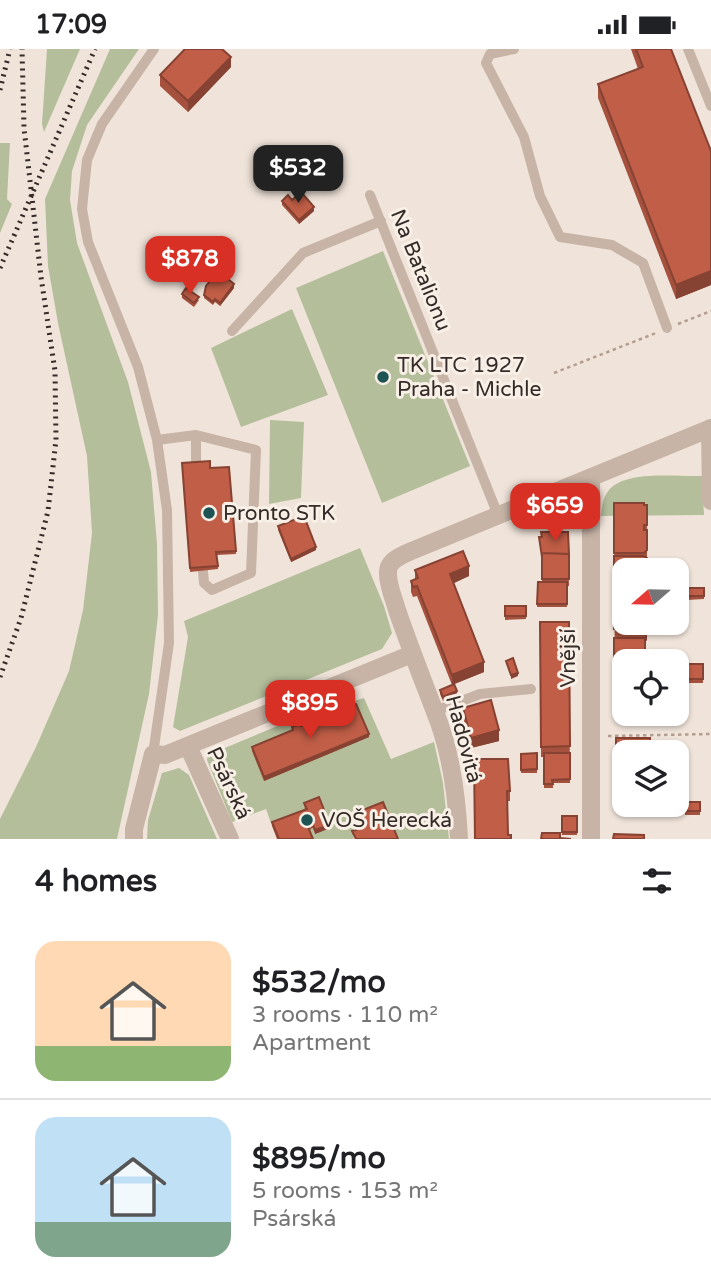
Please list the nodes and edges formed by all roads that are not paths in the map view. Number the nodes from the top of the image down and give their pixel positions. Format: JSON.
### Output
{"nodes":[{"id":1,"x":154,"y":49,"type":"edge"},
{"id":2,"x":514,"y":49,"type":"edge"},
{"id":3,"x":688,"y":49,"type":"edge"},
{"id":4,"x":711,"y":106,"type":"edge"},
{"id":5,"x":370,"y":195,"type":"dead end"},
{"id":6,"x":381,"y":221,"type":"junction"},
{"id":7,"x":667,"y":328,"type":"road end"},
{"id":8,"x":232,"y":331,"type":"dead end"},
{"id":9,"x":710,"y":428,"type":"edge"},
{"id":10,"x":196,"y":435,"type":"junction"},
{"id":11,"x":157,"y":440,"type":"junction"},
{"id":12,"x":196,"y":466,"type":"edge"},
{"id":13,"x":591,"y":477,"type":"junction"},
{"id":14,"x":711,"y":501,"type":"edge"},
{"id":15,"x":498,"y":515,"type":"junction"},
{"id":16,"x":203,"y":571,"type":"edge"},
{"id":17,"x":412,"y":654,"type":"junction"},
{"id":18,"x":531,"y":689,"type":"dead end"},
{"id":19,"x":435,"y":711,"type":"junction"},
{"id":20,"x":187,"y":746,"type":"junction"},
{"id":21,"x":153,"y":754,"type":"junction"},
{"id":22,"x":134,"y":839,"type":"edge"},
{"id":23,"x":230,"y":839,"type":"edge"},
{"id":24,"x":459,"y":839,"type":"edge"},
{"id":25,"x":591,"y":839,"type":"edge"}],
"edges":[{"from":1,"to":11,"type":"lane"},
{"from":2,"to":7,"type":"lane"},
{"from":3,"to":4,"type":"lane"},
{"from":5,"to":6,"type":"lane","name":"Na Batalionu"},
{"from":6,"to":8,"type":"lane"},
{"from":6,"to":15,"type":"lane","name":"Na Batalionu"},
{"from":9,"to":13,"type":"street"},
{"from":9,"to":14,"type":"street"},
{"from":10,"to":11,"type":"lane"},
{"from":10,"to":12,"type":"lane"},
{"from":10,"to":16,"type":"lane"},
{"from":11,"to":21,"type":"lane"},
{"from":13,"to":15,"type":"street"},
{"from":13,"to":25,"type":"street","name":"Vnější"},
{"from":15,"to":17,"type":"street","name":"Hadovitá"},
{"from":17,"to":19,"type":"street","name":"Hadovitá"},
{"from":17,"to":20,"type":"street","name":"Psárská"},
{"from":18,"to":19,"type":"lane"},
{"from":19,"to":24,"type":"street","name":"Hadovitá"},
{"from":20,"to":21,"type":"street","name":"Psárská"},
{"from":20,"to":23,"type":"street","name":"Psárská"},
{"from":21,"to":22,"type":"street"}]}
